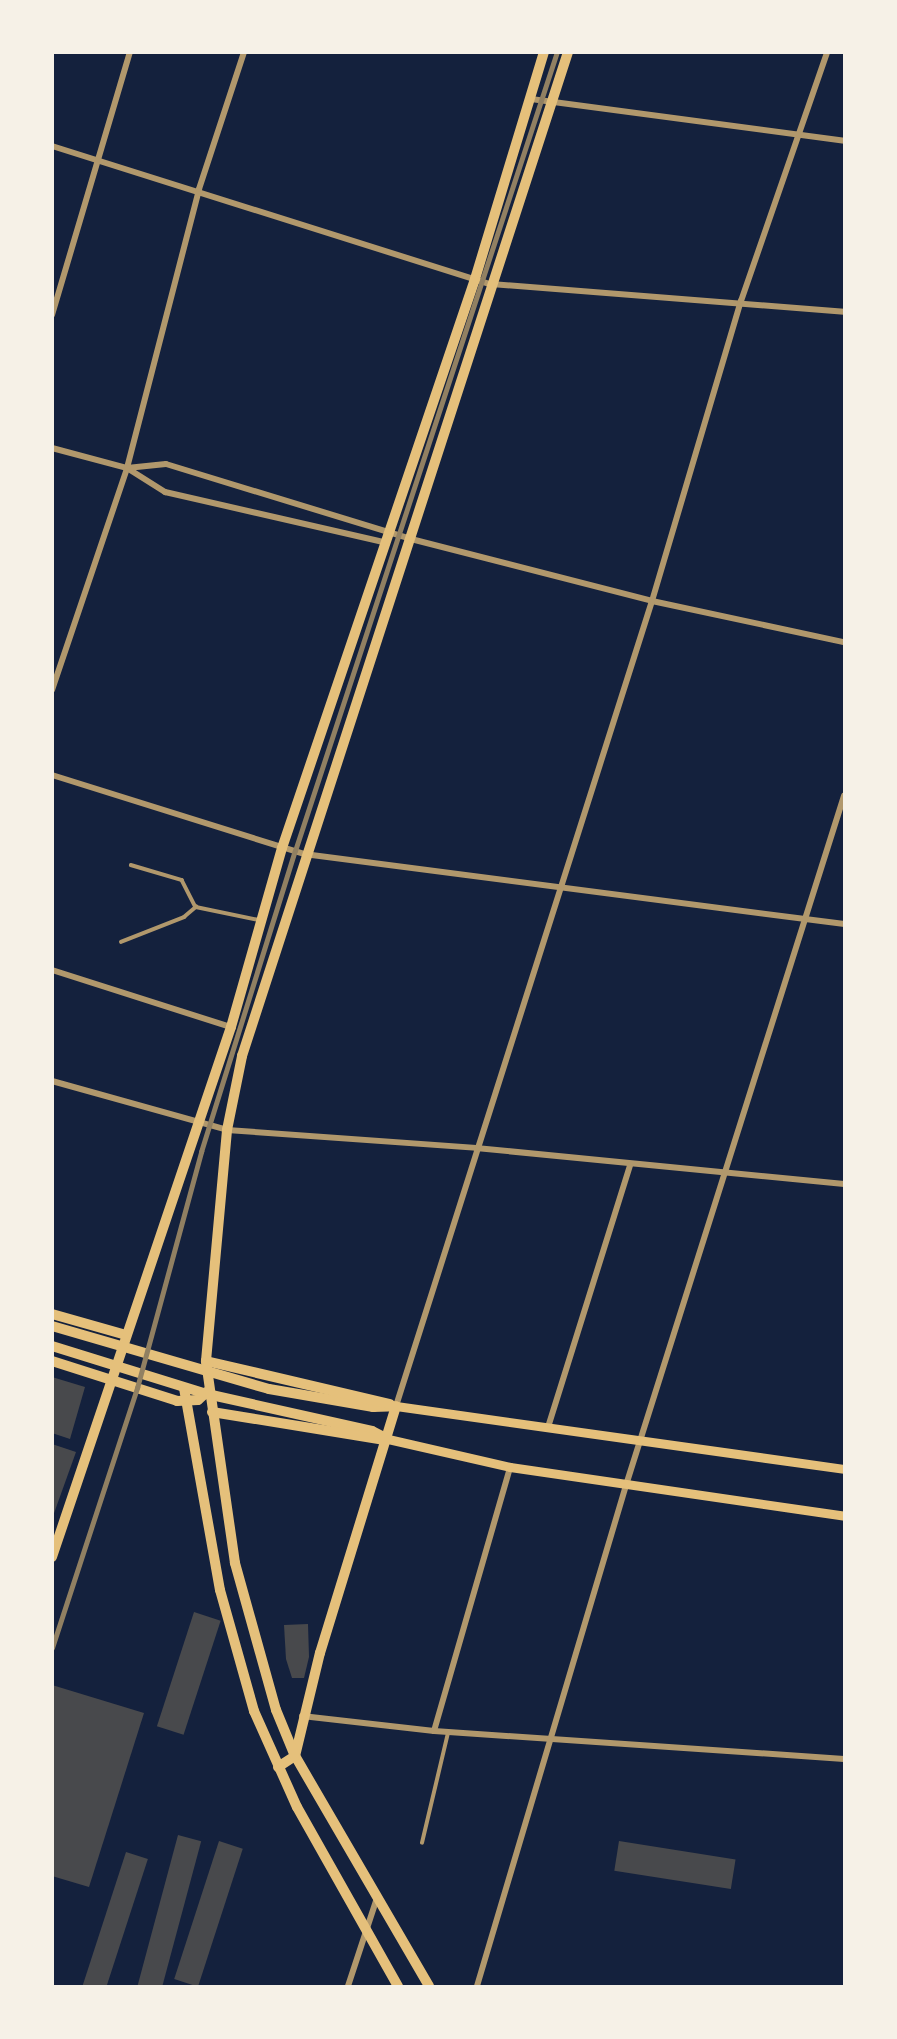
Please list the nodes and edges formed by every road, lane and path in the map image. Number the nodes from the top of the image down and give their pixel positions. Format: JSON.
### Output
{"nodes":[{"id":1,"x":130,"y":52,"type":"edge"},
{"id":2,"x":244,"y":52,"type":"edge"},
{"id":3,"x":544,"y":52,"type":"edge"},
{"id":4,"x":568,"y":52,"type":"edge"},
{"id":5,"x":827,"y":52,"type":"edge"},
{"id":6,"x":531,"y":99,"type":"junction"},
{"id":7,"x":552,"y":101,"type":"junction"},
{"id":8,"x":800,"y":135,"type":"junction"},
{"id":9,"x":845,"y":141,"type":"edge"},
{"id":10,"x":52,"y":146,"type":"edge"},
{"id":11,"x":96,"y":159,"type":"junction"},
{"id":12,"x":199,"y":189,"type":"junction"},
{"id":13,"x":475,"y":279,"type":"junction"},
{"id":14,"x":491,"y":284,"type":"junction"},
{"id":15,"x":741,"y":301,"type":"junction"},
{"id":16,"x":845,"y":312,"type":"edge"},
{"id":17,"x":52,"y":315,"type":"edge"},
{"id":18,"x":52,"y":448,"type":"edge"},
{"id":19,"x":127,"y":468,"type":"junction"},
{"id":20,"x":386,"y":537,"type":"junction"},
{"id":21,"x":411,"y":540,"type":"junction"},
{"id":22,"x":652,"y":601,"type":"junction"},
{"id":23,"x":845,"y":642,"type":"edge"},
{"id":24,"x":52,"y":690,"type":"edge"},
{"id":25,"x":52,"y":775,"type":"edge"},
{"id":26,"x":845,"y":796,"type":"edge"},
{"id":27,"x":282,"y":848,"type":"junction"},
{"id":28,"x":304,"y":854,"type":"junction"},
{"id":29,"x":131,"y":865,"type":"dead end"},
{"id":30,"x":558,"y":887,"type":"junction"},
{"id":31,"x":196,"y":907,"type":"junction"},
{"id":32,"x":806,"y":920,"type":"junction"},
{"id":33,"x":261,"y":921,"type":"junction"},
{"id":34,"x":845,"y":924,"type":"edge"},
{"id":35,"x":121,"y":942,"type":"dead end"},
{"id":36,"x":52,"y":970,"type":"edge"},
{"id":37,"x":231,"y":1027,"type":"junction"},
{"id":38,"x":52,"y":1081,"type":"edge"},
{"id":39,"x":198,"y":1124,"type":"junction"},
{"id":40,"x":227,"y":1130,"type":"junction"},
{"id":41,"x":476,"y":1148,"type":"junction"},
{"id":42,"x":630,"y":1166,"type":"junction"},
{"id":43,"x":729,"y":1172,"type":"junction"},
{"id":44,"x":845,"y":1184,"type":"edge"},
{"id":45,"x":52,"y":1314,"type":"edge"},
{"id":46,"x":53,"y":1326,"type":"edge"},
{"id":47,"x":126,"y":1335,"type":"junction"},
{"id":48,"x":52,"y":1346,"type":"edge"},
{"id":49,"x":52,"y":1361,"type":"edge"},
{"id":50,"x":206,"y":1361,"type":"junction"},
{"id":51,"x":110,"y":1380,"type":"junction"},
{"id":52,"x":184,"y":1388,"type":"junction"},
{"id":53,"x":209,"y":1389,"type":"junction"},
{"id":54,"x":396,"y":1406,"type":"junction"},
{"id":55,"x":212,"y":1412,"type":"junction"},
{"id":56,"x":549,"y":1424,"type":"junction"},
{"id":57,"x":642,"y":1438,"type":"junction"},
{"id":58,"x":388,"y":1439,"type":"junction"},
{"id":59,"x":510,"y":1467,"type":"junction"},
{"id":60,"x":845,"y":1469,"type":"edge"},
{"id":61,"x":627,"y":1482,"type":"junction"},
{"id":62,"x":845,"y":1516,"type":"edge"},
{"id":63,"x":52,"y":1557,"type":"edge"},
{"id":64,"x":302,"y":1716,"type":"junction"},
{"id":65,"x":434,"y":1731,"type":"junction"},
{"id":66,"x":449,"y":1731,"type":"junction"},
{"id":67,"x":551,"y":1738,"type":"junction"},
{"id":68,"x":295,"y":1756,"type":"junction"},
{"id":69,"x":845,"y":1759,"type":"edge"},
{"id":70,"x":278,"y":1767,"type":"junction"},
{"id":71,"x":422,"y":1843,"type":"dead end"},
{"id":72,"x":376,"y":1900,"type":"junction"},
{"id":73,"x":366,"y":1933,"type":"junction"},
{"id":74,"x":348,"y":1986,"type":"edge"},
{"id":75,"x":398,"y":1986,"type":"edge"},
{"id":76,"x":429,"y":1986,"type":"edge"},
{"id":77,"x":477,"y":1986,"type":"edge"}],
"edges":[{"from":1,"to":11,"type":"street"},
{"from":2,"to":12,"type":"street"},
{"from":3,"to":6,"type":"main road"},
{"from":4,"to":7,"type":"main road"},
{"from":5,"to":8,"type":"street"},
{"from":6,"to":7,"type":"street"},
{"from":6,"to":13,"type":"main road"},
{"from":7,"to":8,"type":"street"},
{"from":7,"to":14,"type":"main road"},
{"from":8,"to":9,"type":"street"},
{"from":8,"to":15,"type":"street"},
{"from":10,"to":11,"type":"street"},
{"from":11,"to":12,"type":"street"},
{"from":11,"to":17,"type":"street"},
{"from":12,"to":13,"type":"street"},
{"from":12,"to":19,"type":"street"},
{"from":13,"to":14,"type":"street"},
{"from":13,"to":20,"type":"main road"},
{"from":14,"to":15,"type":"street"},
{"from":14,"to":21,"type":"main road"},
{"from":15,"to":16,"type":"street"},
{"from":15,"to":22,"type":"street"},
{"from":18,"to":19,"type":"street"},
{"from":19,"to":20,"type":"street"},
{"from":19,"to":20,"type":"street"},
{"from":19,"to":24,"type":"street"},
{"from":20,"to":21,"type":"street"},
{"from":20,"to":27,"type":"main road"},
{"from":21,"to":22,"type":"street"},
{"from":21,"to":28,"type":"main road"},
{"from":22,"to":23,"type":"street"},
{"from":22,"to":30,"type":"street"},
{"from":25,"to":27,"type":"street"},
{"from":26,"to":32,"type":"street"},
{"from":27,"to":28,"type":"street"},
{"from":27,"to":33,"type":"main road"},
{"from":28,"to":30,"type":"street"},
{"from":28,"to":40,"type":"main road"},
{"from":29,"to":31,"type":"lane"},
{"from":30,"to":32,"type":"street"},
{"from":30,"to":41,"type":"street"},
{"from":31,"to":33,"type":"lane"},
{"from":31,"to":35,"type":"lane"},
{"from":32,"to":34,"type":"street"},
{"from":32,"to":43,"type":"street"},
{"from":33,"to":37,"type":"main road"},
{"from":36,"to":37,"type":"street"},
{"from":37,"to":39,"type":"main road"},
{"from":38,"to":39,"type":"street"},
{"from":39,"to":40,"type":"street"},
{"from":39,"to":47,"type":"main road"},
{"from":40,"to":41,"type":"street"},
{"from":40,"to":50,"type":"main road"},
{"from":41,"to":42,"type":"street"},
{"from":41,"to":54,"type":"street"},
{"from":42,"to":43,"type":"street"},
{"from":42,"to":56,"type":"street"},
{"from":43,"to":44,"type":"street"},
{"from":43,"to":57,"type":"street"},
{"from":45,"to":47,"type":"main road"},
{"from":46,"to":54,"type":"main road"},
{"from":47,"to":51,"type":"main road"},
{"from":48,"to":52,"type":"main road"},
{"from":49,"to":51,"type":"main road"},
{"from":50,"to":53,"type":"main road"},
{"from":50,"to":54,"type":"main road"},
{"from":51,"to":53,"type":"main road"},
{"from":51,"to":63,"type":"main road"},
{"from":52,"to":58,"type":"main road"},
{"from":52,"to":70,"type":"main road"},
{"from":53,"to":55,"type":"main road"},
{"from":54,"to":56,"type":"main road"},
{"from":54,"to":58,"type":"main road"},
{"from":55,"to":58,"type":"main road"},
{"from":55,"to":68,"type":"main road"},
{"from":56,"to":57,"type":"main road"},
{"from":57,"to":60,"type":"main road"},
{"from":57,"to":61,"type":"street"},
{"from":58,"to":59,"type":"main road"},
{"from":58,"to":64,"type":"main road"},
{"from":59,"to":61,"type":"main road"},
{"from":59,"to":65,"type":"street"},
{"from":61,"to":62,"type":"main road"},
{"from":61,"to":67,"type":"street"},
{"from":64,"to":65,"type":"street"},
{"from":64,"to":68,"type":"main road"},
{"from":65,"to":66,"type":"street"},
{"from":66,"to":67,"type":"street"},
{"from":66,"to":71,"type":"lane"},
{"from":67,"to":69,"type":"street"},
{"from":67,"to":77,"type":"street"},
{"from":68,"to":70,"type":"main road"},
{"from":68,"to":72,"type":"main road"},
{"from":70,"to":73,"type":"main road"},
{"from":72,"to":73,"type":"street"},
{"from":72,"to":76,"type":"main road"},
{"from":73,"to":74,"type":"street"},
{"from":73,"to":75,"type":"main road"}]}
